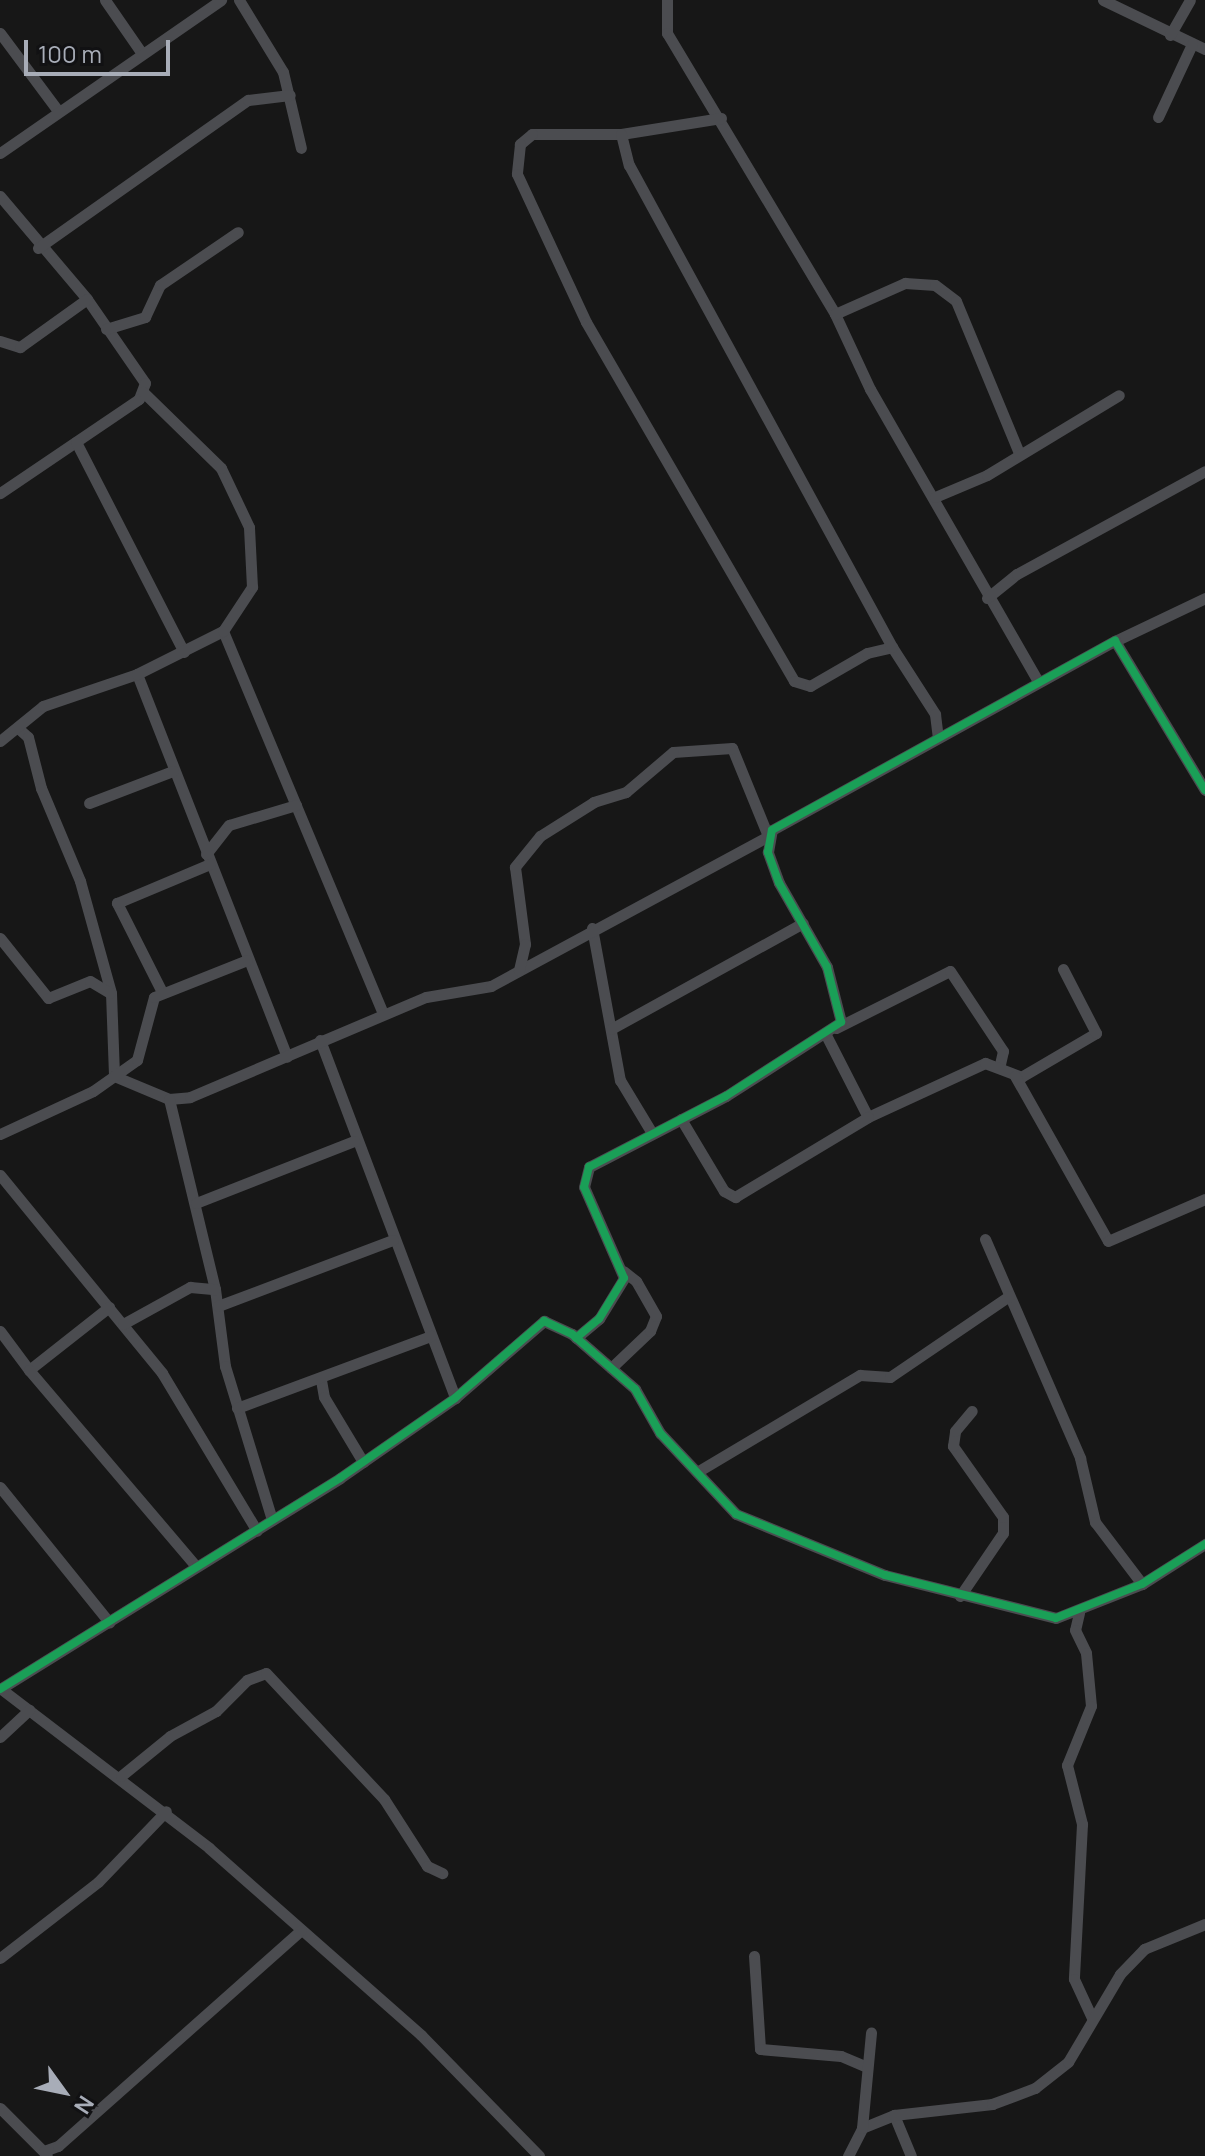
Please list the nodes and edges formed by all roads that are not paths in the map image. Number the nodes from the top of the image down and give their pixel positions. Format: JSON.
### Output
{"nodes":[{"id":1,"x":105,"y":0,"type":"edge"},
{"id":2,"x":221,"y":0,"type":"edge"},
{"id":3,"x":239,"y":0,"type":"edge"},
{"id":4,"x":667,"y":0,"type":"edge"},
{"id":5,"x":1103,"y":0,"type":"edge"},
{"id":6,"x":1190,"y":0,"type":"edge"},
{"id":7,"x":0,"y":33,"type":"edge"},
{"id":8,"x":1170,"y":35,"type":"junction"},
{"id":9,"x":1192,"y":44,"type":"junction"},
{"id":10,"x":1205,"y":49,"type":"edge"},
{"id":11,"x":141,"y":52,"type":"junction"},
{"id":12,"x":290,"y":95,"type":"junction"},
{"id":13,"x":56,"y":108,"type":"junction"},
{"id":14,"x":1158,"y":117,"type":"dead end"},
{"id":15,"x":721,"y":118,"type":"junction"},
{"id":16,"x":621,"y":134,"type":"junction"},
{"id":17,"x":301,"y":148,"type":"dead end"},
{"id":18,"x":0,"y":153,"type":"edge"},
{"id":19,"x":0,"y":196,"type":"edge"},
{"id":20,"x":238,"y":232,"type":"dead end"},
{"id":21,"x":38,"y":248,"type":"junction"},
{"id":22,"x":87,"y":299,"type":"junction"},
{"id":23,"x":835,"y":314,"type":"junction"},
{"id":24,"x":106,"y":329,"type":"junction"},
{"id":25,"x":0,"y":341,"type":"edge"},
{"id":26,"x":143,"y":392,"type":"junction"},
{"id":27,"x":1119,"y":395,"type":"dead end"},
{"id":28,"x":76,"y":442,"type":"junction"},
{"id":29,"x":1019,"y":453,"type":"junction"},
{"id":30,"x":1205,"y":471,"type":"edge"},
{"id":31,"x":0,"y":493,"type":"edge"},
{"id":32,"x":935,"y":497,"type":"junction"},
{"id":33,"x":987,"y":598,"type":"junction"},
{"id":34,"x":1205,"y":598,"type":"edge"},
{"id":35,"x":223,"y":631,"type":"junction"},
{"id":36,"x":1115,"y":641,"type":"junction"},
{"id":37,"x":892,"y":647,"type":"junction"},
{"id":38,"x":184,"y":652,"type":"junction"},
{"id":39,"x":137,"y":674,"type":"junction"},
{"id":40,"x":1038,"y":681,"type":"junction"},
{"id":41,"x":19,"y":729,"type":"junction"},
{"id":42,"x":938,"y":737,"type":"junction"},
{"id":43,"x":0,"y":741,"type":"edge"},
{"id":44,"x":173,"y":771,"type":"junction"},
{"id":45,"x":1205,"y":790,"type":"edge"},
{"id":46,"x":89,"y":803,"type":"dead end"},
{"id":47,"x":296,"y":805,"type":"junction"},
{"id":48,"x":768,"y":836,"type":"junction"},
{"id":49,"x":208,"y":859,"type":"junction"},
{"id":50,"x":803,"y":923,"type":"junction"},
{"id":51,"x":592,"y":928,"type":"junction"},
{"id":52,"x":0,"y":938,"type":"edge"},
{"id":53,"x":247,"y":960,"type":"junction"},
{"id":54,"x":1063,"y":969,"type":"dead end"},
{"id":55,"x":519,"y":970,"type":"junction"},
{"id":56,"x":162,"y":992,"type":"junction"},
{"id":57,"x":111,"y":993,"type":"junction"},
{"id":58,"x":383,"y":1014,"type":"junction"},
{"id":59,"x":836,"y":1028,"type":"junction"},
{"id":60,"x":611,"y":1029,"type":"junction"},
{"id":61,"x":826,"y":1035,"type":"junction"},
{"id":62,"x":320,"y":1040,"type":"junction"},
{"id":63,"x":287,"y":1057,"type":"junction"},
{"id":64,"x":1000,"y":1064,"type":"junction"},
{"id":65,"x":114,"y":1076,"type":"junction"},
{"id":66,"x":1015,"y":1076,"type":"junction"},
{"id":67,"x":169,"y":1099,"type":"junction"},
{"id":68,"x":868,"y":1117,"type":"junction"},
{"id":69,"x":681,"y":1119,"type":"junction"},
{"id":70,"x":652,"y":1133,"type":"junction"},
{"id":71,"x":0,"y":1134,"type":"edge"},
{"id":72,"x":354,"y":1141,"type":"junction"},
{"id":73,"x":0,"y":1175,"type":"edge"},
{"id":74,"x":1205,"y":1199,"type":"edge"},
{"id":75,"x":196,"y":1203,"type":"junction"},
{"id":76,"x":985,"y":1239,"type":"dead end"},
{"id":77,"x":393,"y":1240,"type":"junction"},
{"id":78,"x":623,"y":1271,"type":"junction"},
{"id":79,"x":215,"y":1289,"type":"junction"},
{"id":80,"x":1009,"y":1296,"type":"junction"},
{"id":81,"x":218,"y":1306,"type":"junction"},
{"id":82,"x":109,"y":1307,"type":"junction"},
{"id":83,"x":123,"y":1324,"type":"junction"},
{"id":84,"x":0,"y":1331,"type":"edge"},
{"id":85,"x":431,"y":1336,"type":"junction"},
{"id":86,"x":576,"y":1338,"type":"junction"},
{"id":87,"x":611,"y":1368,"type":"junction"},
{"id":88,"x":29,"y":1370,"type":"junction"},
{"id":89,"x":321,"y":1380,"type":"junction"},
{"id":90,"x":455,"y":1398,"type":"junction"},
{"id":91,"x":237,"y":1408,"type":"junction"},
{"id":92,"x":972,"y":1411,"type":"dead end"},
{"id":93,"x":363,"y":1462,"type":"junction"},
{"id":94,"x":697,"y":1472,"type":"junction"},
{"id":95,"x":0,"y":1487,"type":"edge"},
{"id":96,"x":272,"y":1520,"type":"junction"},
{"id":97,"x":257,"y":1531,"type":"junction"},
{"id":98,"x":1205,"y":1544,"type":"edge"},
{"id":99,"x":196,"y":1566,"type":"junction"},
{"id":100,"x":1142,"y":1584,"type":"junction"},
{"id":101,"x":960,"y":1596,"type":"junction"},
{"id":102,"x":1079,"y":1613,"type":"junction"},
{"id":103,"x":109,"y":1622,"type":"junction"},
{"id":104,"x":0,"y":1688,"type":"edge"},
{"id":105,"x":29,"y":1710,"type":"junction"},
{"id":106,"x":0,"y":1737,"type":"edge"},
{"id":107,"x":121,"y":1776,"type":"junction"},
{"id":108,"x":166,"y":1811,"type":"junction"},
{"id":109,"x":442,"y":1873,"type":"dead end"},
{"id":110,"x":1205,"y":1924,"type":"edge"},
{"id":111,"x":301,"y":1930,"type":"junction"},
{"id":112,"x":754,"y":1956,"type":"dead end"},
{"id":113,"x":0,"y":1958,"type":"edge"},
{"id":114,"x":1092,"y":2018,"type":"junction"},
{"id":115,"x":871,"y":2032,"type":"dead end"},
{"id":116,"x":865,"y":2066,"type":"junction"},
{"id":117,"x":0,"y":2108,"type":"edge"},
{"id":118,"x":894,"y":2115,"type":"junction"},
{"id":119,"x":862,"y":2128,"type":"junction"},
{"id":120,"x":46,"y":2154,"type":"edge"},
{"id":121,"x":539,"y":2156,"type":"edge"},
{"id":122,"x":848,"y":2156,"type":"edge"},
{"id":123,"x":911,"y":2156,"type":"edge"}],
"edges":[{"from":1,"to":11,"type":"street"},
{"from":2,"to":11,"type":"street"},
{"from":3,"to":12,"type":"street"},
{"from":4,"to":15,"type":"street"},
{"from":5,"to":8,"type":"street"},
{"from":6,"to":8,"type":"street"},
{"from":7,"to":13,"type":"street"},
{"from":8,"to":9,"type":"street"},
{"from":9,"to":10,"type":"street"},
{"from":9,"to":14,"type":"street"},
{"from":11,"to":13,"type":"street"},
{"from":12,"to":17,"type":"street"},
{"from":12,"to":21,"type":"street"},
{"from":13,"to":18,"type":"street"},
{"from":15,"to":16,"type":"street"},
{"from":15,"to":23,"type":"street"},
{"from":16,"to":37,"type":"street"},
{"from":16,"to":37,"type":"street"},
{"from":19,"to":21,"type":"street"},
{"from":20,"to":24,"type":"street"},
{"from":21,"to":22,"type":"street"},
{"from":22,"to":24,"type":"street"},
{"from":22,"to":25,"type":"street"},
{"from":23,"to":29,"type":"street"},
{"from":23,"to":32,"type":"street"},
{"from":24,"to":26,"type":"street"},
{"from":26,"to":28,"type":"street"},
{"from":26,"to":35,"type":"street"},
{"from":27,"to":29,"type":"street"},
{"from":28,"to":31,"type":"street"},
{"from":28,"to":38,"type":"street"},
{"from":29,"to":32,"type":"street"},
{"from":30,"to":33,"type":"street"},
{"from":32,"to":33,"type":"street"},
{"from":33,"to":40,"type":"street"},
{"from":34,"to":36,"type":"street"},
{"from":35,"to":38,"type":"street"},
{"from":35,"to":47,"type":"street"},
{"from":36,"to":40,"type":"street"},
{"from":36,"to":45,"type":"street"},
{"from":37,"to":42,"type":"street"},
{"from":38,"to":39,"type":"street"},
{"from":39,"to":41,"type":"street"},
{"from":39,"to":44,"type":"street"},
{"from":40,"to":42,"type":"street"},
{"from":41,"to":43,"type":"street"},
{"from":41,"to":57,"type":"street"},
{"from":42,"to":48,"type":"street"},
{"from":44,"to":46,"type":"street"},
{"from":44,"to":49,"type":"street"},
{"from":47,"to":49,"type":"street"},
{"from":47,"to":58,"type":"street"},
{"from":48,"to":50,"type":"street"},
{"from":48,"to":51,"type":"street"},
{"from":48,"to":55,"type":"street"},
{"from":49,"to":53,"type":"street"},
{"from":49,"to":56,"type":"street"},
{"from":50,"to":59,"type":"street"},
{"from":50,"to":60,"type":"street"},
{"from":51,"to":55,"type":"street"},
{"from":51,"to":60,"type":"street"},
{"from":52,"to":57,"type":"street"},
{"from":53,"to":56,"type":"street"},
{"from":53,"to":63,"type":"street"},
{"from":54,"to":66,"type":"street"},
{"from":55,"to":58,"type":"street"},
{"from":56,"to":65,"type":"street"},
{"from":57,"to":65,"type":"street"},
{"from":58,"to":62,"type":"street"},
{"from":59,"to":61,"type":"street"},
{"from":59,"to":64,"type":"street"},
{"from":60,"to":70,"type":"street"},
{"from":61,"to":68,"type":"street"},
{"from":61,"to":69,"type":"street"},
{"from":62,"to":63,"type":"street"},
{"from":62,"to":72,"type":"street"},
{"from":63,"to":67,"type":"street"},
{"from":64,"to":66,"type":"street"},
{"from":64,"to":68,"type":"street"},
{"from":65,"to":67,"type":"street"},
{"from":65,"to":71,"type":"street"},
{"from":66,"to":74,"type":"street"},
{"from":67,"to":75,"type":"street"},
{"from":68,"to":69,"type":"street"},
{"from":69,"to":70,"type":"street"},
{"from":70,"to":78,"type":"street"},
{"from":72,"to":75,"type":"street"},
{"from":72,"to":77,"type":"street"},
{"from":73,"to":82,"type":"street"},
{"from":75,"to":79,"type":"street"},
{"from":76,"to":80,"type":"street"},
{"from":77,"to":81,"type":"street"},
{"from":77,"to":85,"type":"street"},
{"from":78,"to":86,"type":"street"},
{"from":78,"to":87,"type":"street"},
{"from":79,"to":81,"type":"street"},
{"from":79,"to":83,"type":"street"},
{"from":80,"to":94,"type":"street"},
{"from":80,"to":100,"type":"street"},
{"from":81,"to":91,"type":"street"},
{"from":82,"to":83,"type":"street"},
{"from":82,"to":88,"type":"street"},
{"from":83,"to":97,"type":"street"},
{"from":84,"to":88,"type":"street"},
{"from":85,"to":89,"type":"street"},
{"from":85,"to":90,"type":"street"},
{"from":86,"to":87,"type":"street"},
{"from":86,"to":90,"type":"street"},
{"from":87,"to":94,"type":"street"},
{"from":88,"to":99,"type":"street"},
{"from":89,"to":91,"type":"street"},
{"from":89,"to":93,"type":"street"},
{"from":90,"to":93,"type":"street"},
{"from":91,"to":96,"type":"street"},
{"from":92,"to":101,"type":"street"},
{"from":93,"to":96,"type":"street"},
{"from":94,"to":101,"type":"street"},
{"from":95,"to":103,"type":"street"},
{"from":96,"to":97,"type":"street"},
{"from":97,"to":99,"type":"street"},
{"from":98,"to":100,"type":"street"},
{"from":99,"to":103,"type":"street"},
{"from":100,"to":102,"type":"street"},
{"from":101,"to":102,"type":"street"},
{"from":102,"to":114,"type":"street"},
{"from":103,"to":104,"type":"street"},
{"from":104,"to":105,"type":"street"},
{"from":105,"to":106,"type":"street"},
{"from":105,"to":107,"type":"street"},
{"from":107,"to":108,"type":"street"},
{"from":107,"to":109,"type":"street"},
{"from":108,"to":111,"type":"street"},
{"from":108,"to":113,"type":"street"},
{"from":110,"to":114,"type":"street"},
{"from":111,"to":120,"type":"street"},
{"from":111,"to":121,"type":"street"},
{"from":112,"to":116,"type":"street"},
{"from":114,"to":118,"type":"street"},
{"from":115,"to":116,"type":"street"},
{"from":116,"to":119,"type":"street"},
{"from":117,"to":120,"type":"street"},
{"from":118,"to":119,"type":"street"},
{"from":118,"to":123,"type":"street"},
{"from":119,"to":122,"type":"street"}]}
